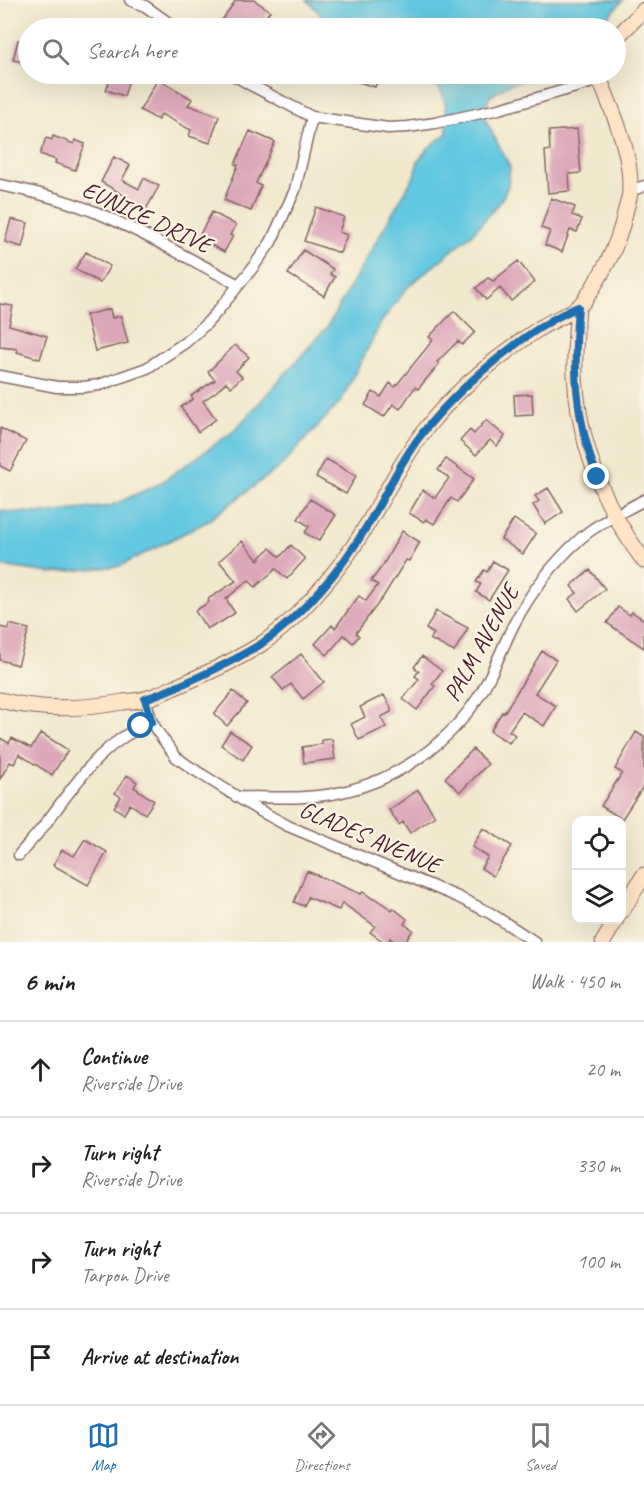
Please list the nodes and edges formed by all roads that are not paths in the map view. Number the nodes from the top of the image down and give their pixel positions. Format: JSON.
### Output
{"nodes":[{"id":1,"x":130,"y":0,"type":"edge"},
{"id":2,"x":644,"y":10,"type":"edge"},
{"id":3,"x":162,"y":18,"type":"edge"},
{"id":4,"x":626,"y":27,"type":"edge"},
{"id":5,"x":251,"y":84,"type":"edge"},
{"id":6,"x":579,"y":84,"type":"edge"},
{"id":7,"x":603,"y":84,"type":"edge"},
{"id":8,"x":312,"y":117,"type":"junction"},
{"id":9,"x":0,"y":185,"type":"edge"},
{"id":10,"x":637,"y":188,"type":"edge"},
{"id":11,"x":239,"y":285,"type":"junction"},
{"id":12,"x":578,"y":307,"type":"junction"},
{"id":13,"x":0,"y":376,"type":"edge"},
{"id":14,"x":644,"y":500,"type":"edge"},
{"id":15,"x":615,"y":517,"type":"junction"},
{"id":16,"x":644,"y":561,"type":"edge"},
{"id":17,"x":145,"y":699,"type":"junction"},
{"id":18,"x":0,"y":700,"type":"edge"},
{"id":19,"x":152,"y":722,"type":"junction"},
{"id":20,"x":237,"y":797,"type":"junction"},
{"id":21,"x":19,"y":855,"type":"dead end"},
{"id":22,"x":644,"y":874,"type":"edge"},
{"id":23,"x":626,"y":903,"type":"edge"},
{"id":24,"x":614,"y":924,"type":"edge"},
{"id":25,"x":536,"y":942,"type":"edge"},
{"id":26,"x":603,"y":942,"type":"edge"}],
"edges":[{"from":1,"to":3,"type":"street"},
{"from":2,"to":4,"type":"street"},
{"from":5,"to":8,"type":"street"},
{"from":6,"to":8,"type":"street"},
{"from":7,"to":10,"type":"street"},
{"from":8,"to":11,"type":"street"},
{"from":9,"to":11,"type":"street","name":"EUNICE DRIVE"},
{"from":10,"to":12,"type":"street"},
{"from":11,"to":13,"type":"street"},
{"from":12,"to":15,"type":"street"},
{"from":12,"to":17,"type":"street"},
{"from":14,"to":15,"type":"street","name":"PALM AVENUE"},
{"from":15,"to":16,"type":"street"},
{"from":15,"to":20,"type":"street","name":"PALM AVENUE"},
{"from":17,"to":18,"type":"street"},
{"from":17,"to":19,"type":"street","name":"GLADES AVENUE"},
{"from":19,"to":20,"type":"street","name":"GLADES AVENUE"},
{"from":19,"to":21,"type":"street"},
{"from":20,"to":25,"type":"street","name":"GLADES AVENUE"},
{"from":22,"to":23,"type":"street"},
{"from":24,"to":26,"type":"street"}]}
